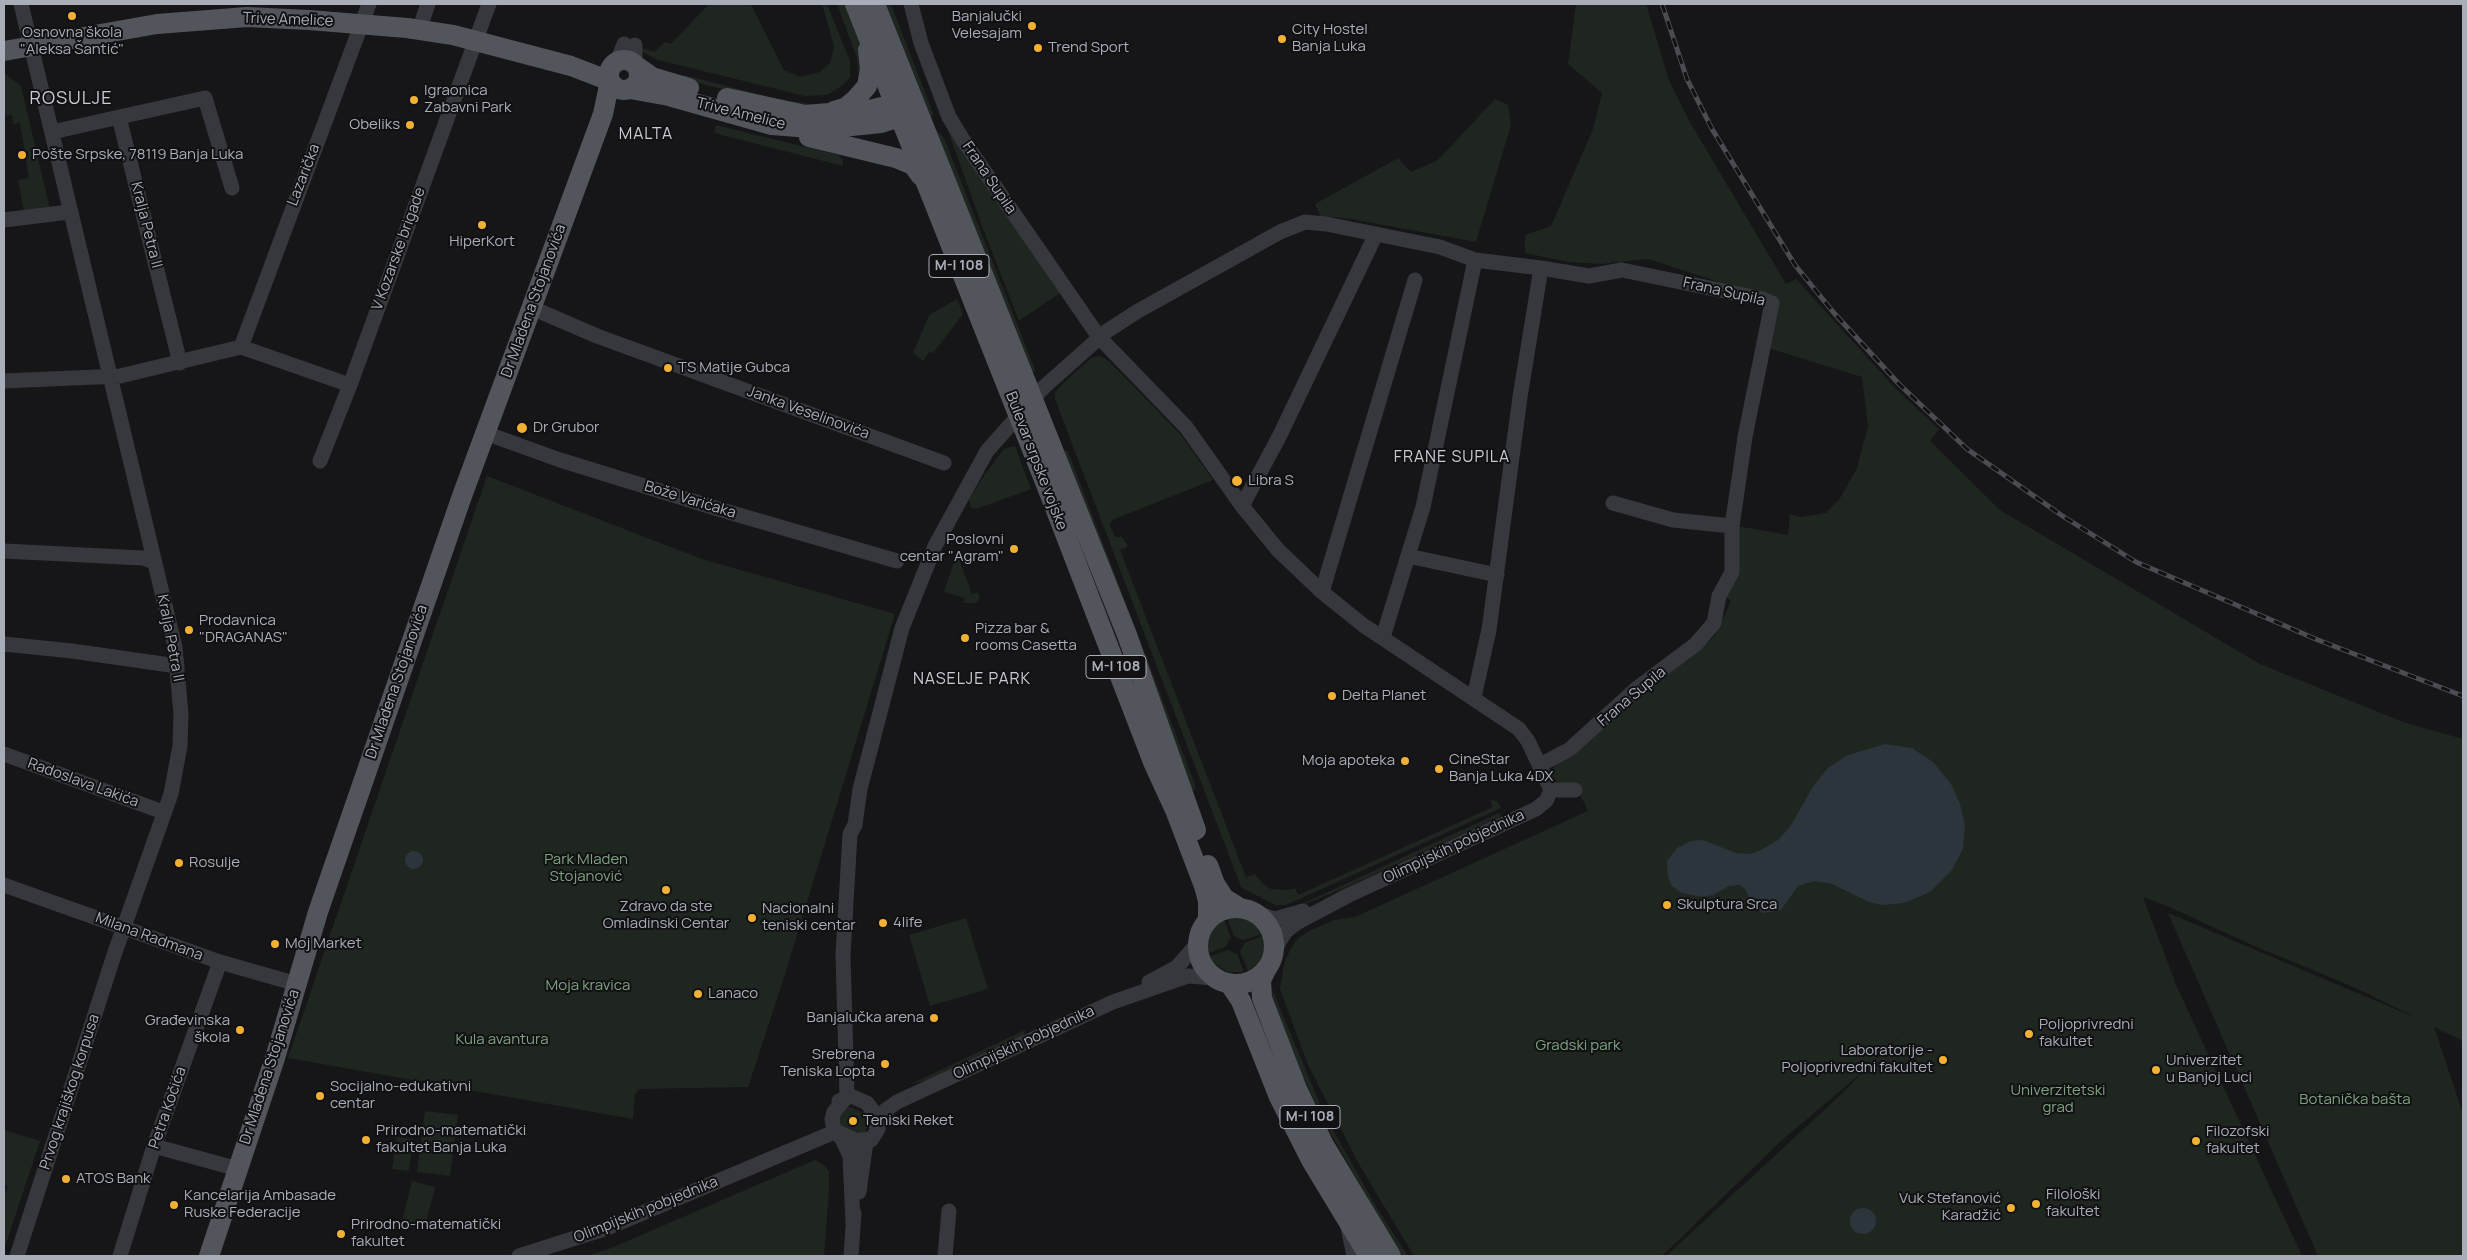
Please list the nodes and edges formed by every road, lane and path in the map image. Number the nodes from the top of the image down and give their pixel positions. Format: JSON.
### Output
{"nodes":[{"id":1,"x":21,"y":4,"type":"edge"},
{"id":2,"x":369,"y":4,"type":"edge"},
{"id":3,"x":428,"y":4,"type":"edge"},
{"id":4,"x":490,"y":4,"type":"edge"},
{"id":5,"x":876,"y":4,"type":"edge"},
{"id":6,"x":911,"y":4,"type":"edge"},
{"id":7,"x":248,"y":11,"type":"edge"},
{"id":8,"x":858,"y":11,"type":"edge"},
{"id":9,"x":361,"y":24,"type":"junction"},
{"id":10,"x":419,"y":30,"type":"junction"},
{"id":11,"x":476,"y":41,"type":"junction"},
{"id":12,"x":31,"y":45,"type":"junction"},
{"id":13,"x":4,"y":50,"type":"edge"},
{"id":14,"x":628,"y":54,"type":"junction"},
{"id":15,"x":571,"y":66,"type":"junction"},
{"id":16,"x":621,"y":87,"type":"junction"},
{"id":17,"x":906,"y":107,"type":"junction"},
{"id":18,"x":820,"y":115,"type":"junction"},
{"id":19,"x":118,"y":117,"type":"junction"},
{"id":20,"x":772,"y":125,"type":"junction"},
{"id":21,"x":52,"y":132,"type":"junction"},
{"id":22,"x":924,"y":182,"type":"junction"},
{"id":23,"x":232,"y":188,"type":"dead end"},
{"id":24,"x":69,"y":212,"type":"junction"},
{"id":25,"x":4,"y":220,"type":"edge"},
{"id":26,"x":1376,"y":234,"type":"junction"},
{"id":27,"x":1475,"y":260,"type":"junction"},
{"id":28,"x":1541,"y":268,"type":"junction"},
{"id":29,"x":1415,"y":280,"type":"dead end"},
{"id":30,"x":532,"y":308,"type":"junction"},
{"id":31,"x":1099,"y":337,"type":"junction"},
{"id":32,"x":241,"y":347,"type":"junction"},
{"id":33,"x":180,"y":363,"type":"junction"},
{"id":34,"x":110,"y":376,"type":"junction"},
{"id":35,"x":4,"y":381,"type":"edge"},
{"id":36,"x":350,"y":385,"type":"junction"},
{"id":37,"x":1033,"y":399,"type":"junction"},
{"id":38,"x":1018,"y":415,"type":"junction"},
{"id":39,"x":485,"y":433,"type":"junction"},
{"id":40,"x":320,"y":460,"type":"dead end"},
{"id":41,"x":944,"y":463,"type":"dead end"},
{"id":42,"x":1614,"y":503,"type":"dead end"},
{"id":43,"x":1242,"y":506,"type":"junction"},
{"id":44,"x":1732,"y":526,"type":"junction"},
{"id":45,"x":4,"y":551,"type":"edge"},
{"id":46,"x":1408,"y":556,"type":"junction"},
{"id":47,"x":897,"y":561,"type":"dead end"},
{"id":48,"x":154,"y":562,"type":"junction"},
{"id":49,"x":1497,"y":575,"type":"junction"},
{"id":50,"x":1322,"y":592,"type":"junction"},
{"id":51,"x":1383,"y":636,"type":"junction"},
{"id":52,"x":4,"y":644,"type":"edge"},
{"id":53,"x":178,"y":666,"type":"junction"},
{"id":54,"x":1474,"y":697,"type":"junction"},
{"id":55,"x":4,"y":754,"type":"edge"},
{"id":56,"x":1540,"y":765,"type":"junction"},
{"id":57,"x":1551,"y":790,"type":"junction"},
{"id":58,"x":1575,"y":790,"type":"dead end"},
{"id":59,"x":163,"y":812,"type":"junction"},
{"id":60,"x":4,"y":885,"type":"edge"},
{"id":61,"x":1349,"y":895,"type":"junction"},
{"id":62,"x":1247,"y":910,"type":"junction"},
{"id":63,"x":1208,"y":920,"type":"junction"},
{"id":64,"x":124,"y":927,"type":"junction"},
{"id":65,"x":1198,"y":943,"type":"junction"},
{"id":66,"x":220,"y":962,"type":"junction"},
{"id":67,"x":1269,"y":964,"type":"junction"},
{"id":68,"x":1222,"y":980,"type":"junction"},
{"id":69,"x":297,"y":984,"type":"junction"},
{"id":70,"x":1113,"y":1002,"type":"junction"},
{"id":71,"x":850,"y":1118,"type":"junction"},
{"id":72,"x":864,"y":1142,"type":"junction"},
{"id":73,"x":154,"y":1146,"type":"junction"},
{"id":74,"x":238,"y":1169,"type":"junction"},
{"id":75,"x":949,"y":1211,"type":"dead end"},
{"id":76,"x":853,"y":1223,"type":"junction"},
{"id":77,"x":1348,"y":1223,"type":"junction"},
{"id":78,"x":17,"y":1256,"type":"edge"},
{"id":79,"x":120,"y":1256,"type":"edge"},
{"id":80,"x":209,"y":1256,"type":"edge"},
{"id":81,"x":519,"y":1256,"type":"edge"},
{"id":82,"x":851,"y":1256,"type":"edge"},
{"id":83,"x":945,"y":1256,"type":"edge"},
{"id":84,"x":1354,"y":1256,"type":"edge"},
{"id":85,"x":1369,"y":1256,"type":"edge"},
{"id":86,"x":1391,"y":1256,"type":"edge"}],
"edges":[{"from":1,"to":12,"type":"street","name":"Kralja Petra II"},
{"from":2,"to":9,"type":"street","name":"Lazarička"},
{"from":3,"to":10,"type":"street"},
{"from":4,"to":11,"type":"street","name":"V Kozarske brigade"},
{"from":5,"to":17,"type":"main road","name":"Bulevar srpske vojske","number":"M-I 108"},
{"from":6,"to":31,"type":"street","name":"Frana Supila"},
{"from":7,"to":9,"type":"main road","name":"Trive Amelice"},
{"from":7,"to":12,"type":"main road","name":"Trive Amelice"},
{"from":8,"to":17,"type":"main road","name":"Bulevar srpske vojske","number":"M-I 108"},
{"from":8,"to":18,"type":"main road"},
{"from":9,"to":10,"type":"main road","name":"Trive Amelice"},
{"from":9,"to":32,"type":"street","name":"Lazarička"},
{"from":10,"to":11,"type":"main road","name":"Trive Amelice"},
{"from":11,"to":15,"type":"main road","name":"Trive Amelice"},
{"from":11,"to":36,"type":"street","name":"V Kozarske brigade"},
{"from":12,"to":13,"type":"main road","name":"Trive Amelice"},
{"from":12,"to":21,"type":"street","name":"Kralja Petra II"},
{"from":14,"to":15,"type":"main road","name":"Trive Amelice"},
{"from":14,"to":16,"type":"main road"},
{"from":14,"to":16,"type":"main road"},
{"from":14,"to":18,"type":"main road","name":"Trive Amelice"},
{"from":15,"to":16,"type":"main road","name":"Trive Amelice"},
{"from":16,"to":20,"type":"main road","name":"Trive Amelice"},
{"from":16,"to":30,"type":"main road","name":"Dr Mladena Stojanovića"},
{"from":17,"to":18,"type":"main road","name":"Trive Amelice"},
{"from":17,"to":20,"type":"main road","name":"Trive Amelice"},
{"from":17,"to":22,"type":"main road","name":"Bulevar srpske vojske","number":"M-I 108"},
{"from":17,"to":37,"type":"main road","name":"Bulevar srpske vojske","number":"M-I 108"},
{"from":19,"to":21,"type":"street"},
{"from":19,"to":23,"type":"street"},
{"from":19,"to":33,"type":"street","name":"Kralja Petra II"},
{"from":20,"to":22,"type":"main road"},
{"from":21,"to":24,"type":"street","name":"Kralja Petra II"},
{"from":22,"to":38,"type":"main road","name":"Bulevar srpske vojske","number":"M-I 108"},
{"from":24,"to":25,"type":"street"},
{"from":24,"to":34,"type":"street","name":"Kralja Petra II"},
{"from":26,"to":27,"type":"street","name":"Frana Supila"},
{"from":26,"to":31,"type":"street","name":"Frana Supila"},
{"from":26,"to":43,"type":"street"},
{"from":27,"to":28,"type":"street","name":"Frana Supila"},
{"from":27,"to":46,"type":"street"},
{"from":28,"to":44,"type":"street","name":"Frana Supila"},
{"from":28,"to":49,"type":"street"},
{"from":29,"to":50,"type":"street"},
{"from":30,"to":39,"type":"main road","name":"Dr Mladena Stojanovića"},
{"from":30,"to":41,"type":"street","name":"Janka Veselinovića"},
{"from":31,"to":37,"type":"street","name":"Frana Supila"},
{"from":31,"to":43,"type":"street","name":"Frana Supila"},
{"from":32,"to":33,"type":"street"},
{"from":32,"to":36,"type":"street"},
{"from":33,"to":34,"type":"street"},
{"from":34,"to":35,"type":"street"},
{"from":34,"to":48,"type":"street","name":"Kralja Petra II"},
{"from":36,"to":40,"type":"street","name":"V Kozarske brigade"},
{"from":37,"to":38,"type":"street","name":"Frana Supila"},
{"from":37,"to":62,"type":"main road","name":"Bulevar srpske vojske","number":"M-I 108"},
{"from":38,"to":63,"type":"main road","name":"Bulevar srpske vojske","number":"M-I 108"},
{"from":38,"to":71,"type":"street","name":"Frana Supila"},
{"from":39,"to":47,"type":"street","name":"Bože Varićaka"},
{"from":39,"to":69,"type":"main road","name":"Dr Mladena Stojanovića"},
{"from":42,"to":44,"type":"street"},
{"from":43,"to":50,"type":"street","name":"Frana Supila"},
{"from":44,"to":56,"type":"street","name":"Frana Supila"},
{"from":45,"to":48,"type":"street"},
{"from":46,"to":49,"type":"street"},
{"from":46,"to":51,"type":"street"},
{"from":48,"to":53,"type":"street","name":"Kralja Petra II"},
{"from":49,"to":54,"type":"street"},
{"from":50,"to":51,"type":"street","name":"Frana Supila"},
{"from":51,"to":54,"type":"street","name":"Frana Supila"},
{"from":52,"to":53,"type":"street"},
{"from":53,"to":59,"type":"street","name":"Kralja Petra II"},
{"from":54,"to":56,"type":"street","name":"Frana Supila"},
{"from":55,"to":59,"type":"street","name":"Radoslava Lakića"},
{"from":56,"to":57,"type":"street"},
{"from":57,"to":58,"type":"street"},
{"from":57,"to":61,"type":"street","name":"Olimpijskih pobjednika"},
{"from":59,"to":64,"type":"street","name":"Kralja Petra II"},
{"from":60,"to":64,"type":"street","name":"Milana Radmana"},
{"from":61,"to":62,"type":"street","name":"Olimpijskih pobjednika"},
{"from":61,"to":67,"type":"street","name":"Olimpijskih pobjednika"},
{"from":62,"to":63,"type":"main road"},
{"from":62,"to":67,"type":"main road","name":"Bulevar srpske vojske","number":"M-I 108"},
{"from":63,"to":65,"type":"main road","name":"Bulevar srpske vojske","number":"M-I 108"},
{"from":64,"to":66,"type":"street","name":"Milana Radmana"},
{"from":64,"to":78,"type":"street","name":"Prvog krajiškog korpusa"},
{"from":65,"to":68,"type":"main road","number":"M-I 108"},
{"from":65,"to":70,"type":"street","name":"Olimpijskih pobjednika"},
{"from":66,"to":69,"type":"street","name":"Milana Radmana"},
{"from":66,"to":73,"type":"street","name":"Petra Kočića"},
{"from":67,"to":68,"type":"main road"},
{"from":67,"to":86,"type":"main road","name":"Bulevar srpske vojske","number":"M-I 108"},
{"from":68,"to":70,"type":"street","name":"Olimpijskih pobjednika"},
{"from":68,"to":77,"type":"main road","number":"M-I 108"},
{"from":69,"to":74,"type":"main road","name":"Dr Mladena Stojanovića"},
{"from":70,"to":71,"type":"street","name":"Olimpijskih pobjednika"},
{"from":71,"to":72,"type":"street"},
{"from":71,"to":72,"type":"street"},
{"from":71,"to":76,"type":"street"},
{"from":71,"to":81,"type":"street","name":"Olimpijskih pobjednika"},
{"from":72,"to":76,"type":"street"},
{"from":73,"to":74,"type":"street"},
{"from":73,"to":79,"type":"street","name":"Petra Kočića"},
{"from":74,"to":80,"type":"main road","name":"Dr Mladena Stojanovića"},
{"from":75,"to":83,"type":"street"},
{"from":76,"to":82,"type":"street"},
{"from":77,"to":84,"type":"street"},
{"from":77,"to":85,"type":"main road","number":"M-I 108"}]}
